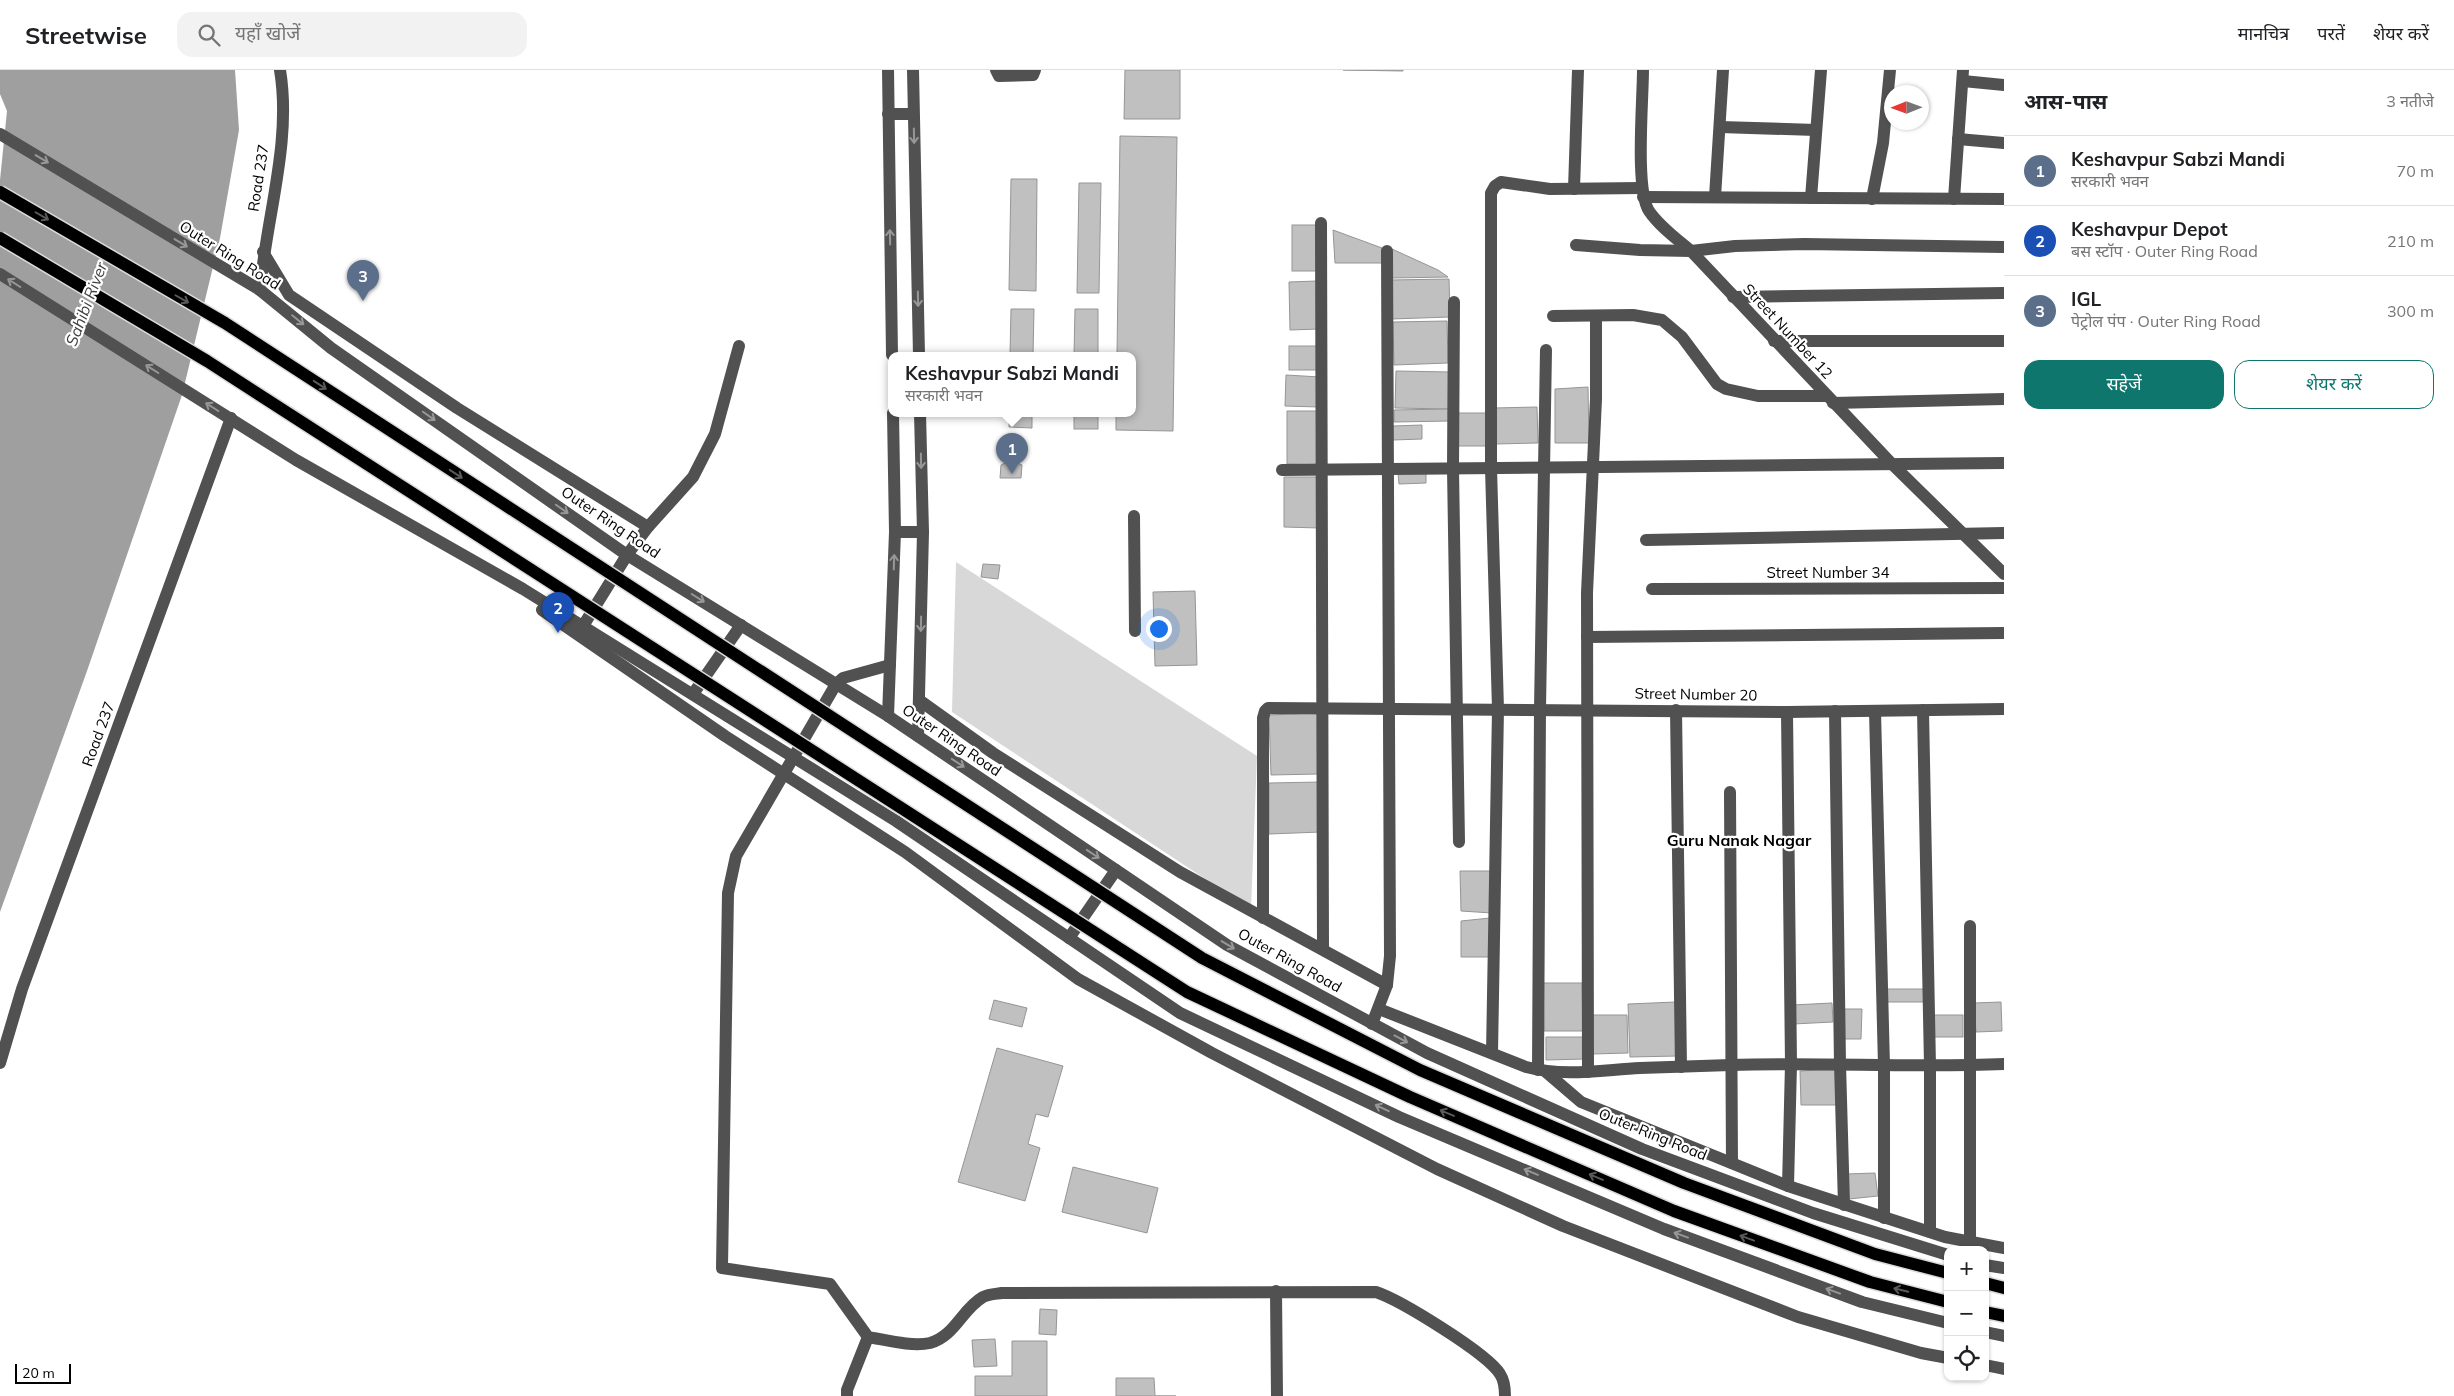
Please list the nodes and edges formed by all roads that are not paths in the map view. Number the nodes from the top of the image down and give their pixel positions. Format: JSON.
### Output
{"nodes":[{"id":1,"x":280,"y":70,"type":"edge"},
{"id":2,"x":888,"y":70,"type":"edge"},
{"id":3,"x":913,"y":70,"type":"edge"},
{"id":4,"x":996,"y":70,"type":"edge"},
{"id":5,"x":1036,"y":70,"type":"edge"},
{"id":6,"x":1578,"y":70,"type":"edge"},
{"id":7,"x":1643,"y":70,"type":"edge"},
{"id":8,"x":1723,"y":70,"type":"edge"},
{"id":9,"x":1821,"y":70,"type":"edge"},
{"id":10,"x":1890,"y":70,"type":"edge"},
{"id":11,"x":1963,"y":75,"type":"edge"},
{"id":12,"x":2004,"y":85,"type":"edge"},
{"id":13,"x":888,"y":114,"type":"junction"},
{"id":14,"x":913,"y":114,"type":"junction"},
{"id":15,"x":1720,"y":128,"type":"junction"},
{"id":16,"x":1816,"y":130,"type":"junction"},
{"id":17,"x":0,"y":134,"type":"edge"},
{"id":18,"x":1958,"y":139,"type":"junction"},
{"id":19,"x":2004,"y":143,"type":"edge"},
{"id":20,"x":1574,"y":189,"type":"junction"},
{"id":21,"x":0,"y":192,"type":"edge"},
{"id":22,"x":1642,"y":192,"type":"junction"},
{"id":23,"x":1715,"y":197,"type":"junction"},
{"id":24,"x":1811,"y":198,"type":"junction"},
{"id":25,"x":1872,"y":199,"type":"junction"},
{"id":26,"x":1954,"y":199,"type":"junction"},
{"id":27,"x":2004,"y":199,"type":"edge"},
{"id":28,"x":1322,"y":223,"type":"dead end"},
{"id":29,"x":0,"y":238,"type":"edge"},
{"id":30,"x":1576,"y":245,"type":"dead end"},
{"id":31,"x":2004,"y":248,"type":"edge"},
{"id":32,"x":1386,"y":250,"type":"dead end"},
{"id":33,"x":1691,"y":251,"type":"junction"},
{"id":34,"x":263,"y":252,"type":"junction"},
{"id":35,"x":0,"y":274,"type":"edge"},
{"id":36,"x":260,"y":290,"type":"junction"},
{"id":37,"x":2004,"y":293,"type":"edge"},
{"id":38,"x":1734,"y":297,"type":"junction"},
{"id":39,"x":1454,"y":302,"type":"dead end"},
{"id":40,"x":1553,"y":316,"type":"dead end"},
{"id":41,"x":1596,"y":316,"type":"junction"},
{"id":42,"x":1774,"y":341,"type":"junction"},
{"id":43,"x":2004,"y":341,"type":"edge"},
{"id":44,"x":739,"y":346,"type":"dead end"},
{"id":45,"x":1546,"y":350,"type":"dead end"},
{"id":46,"x":892,"y":352,"type":"edge"},
{"id":47,"x":919,"y":352,"type":"edge"},
{"id":48,"x":2004,"y":399,"type":"edge"},
{"id":49,"x":1830,"y":400,"type":"junction"},
{"id":50,"x":893,"y":417,"type":"edge"},
{"id":51,"x":920,"y":417,"type":"edge"},
{"id":52,"x":231,"y":418,"type":"junction"},
{"id":53,"x":2004,"y":463,"type":"edge"},
{"id":54,"x":1892,"y":464,"type":"junction"},
{"id":55,"x":1491,"y":468,"type":"junction"},
{"id":56,"x":1546,"y":468,"type":"junction"},
{"id":57,"x":1594,"y":468,"type":"junction"},
{"id":58,"x":1453,"y":469,"type":"junction"},
{"id":59,"x":1282,"y":470,"type":"dead end"},
{"id":60,"x":1322,"y":470,"type":"junction"},
{"id":61,"x":1388,"y":470,"type":"junction"},
{"id":62,"x":1134,"y":516,"type":"dead end"},
{"id":63,"x":648,"y":527,"type":"junction"},
{"id":64,"x":895,"y":532,"type":"junction"},
{"id":65,"x":923,"y":532,"type":"junction"},
{"id":66,"x":2004,"y":533,"type":"edge"},
{"id":67,"x":1963,"y":534,"type":"junction"},
{"id":68,"x":1646,"y":540,"type":"dead end"},
{"id":69,"x":627,"y":554,"type":"junction"},
{"id":70,"x":2004,"y":574,"type":"edge"},
{"id":71,"x":2004,"y":588,"type":"edge"},
{"id":72,"x":523,"y":589,"type":"junction"},
{"id":73,"x":1652,"y":589,"type":"dead end"},
{"id":74,"x":740,"y":625,"type":"junction"},
{"id":75,"x":582,"y":626,"type":"junction"},
{"id":76,"x":1135,"y":631,"type":"dead end"},
{"id":77,"x":2004,"y":633,"type":"edge"},
{"id":78,"x":1587,"y":637,"type":"junction"},
{"id":79,"x":890,"y":665,"type":"junction"},
{"id":80,"x":836,"y":684,"type":"junction"},
{"id":81,"x":692,"y":694,"type":"junction"},
{"id":82,"x":919,"y":700,"type":"junction"},
{"id":83,"x":1324,"y":708,"type":"junction"},
{"id":84,"x":1388,"y":708,"type":"junction"},
{"id":85,"x":1456,"y":708,"type":"junction"},
{"id":86,"x":1498,"y":709,"type":"junction"},
{"id":87,"x":1540,"y":709,"type":"junction"},
{"id":88,"x":1587,"y":709,"type":"junction"},
{"id":89,"x":2004,"y":709,"type":"edge"},
{"id":90,"x":1676,"y":710,"type":"junction"},
{"id":91,"x":1875,"y":710,"type":"junction"},
{"id":92,"x":1923,"y":710,"type":"junction"},
{"id":93,"x":1835,"y":711,"type":"junction"},
{"id":94,"x":1788,"y":712,"type":"junction"},
{"id":95,"x":888,"y":716,"type":"junction"},
{"id":96,"x":918,"y":736,"type":"junction"},
{"id":97,"x":793,"y":756,"type":"junction"},
{"id":98,"x":784,"y":774,"type":"junction"},
{"id":99,"x":1730,"y":792,"type":"dead end"},
{"id":100,"x":1459,"y":842,"type":"dead end"},
{"id":101,"x":1116,"y":870,"type":"junction"},
{"id":102,"x":1263,"y":918,"type":"junction"},
{"id":103,"x":1970,"y":926,"type":"dead end"},
{"id":104,"x":1069,"y":938,"type":"junction"},
{"id":105,"x":1323,"y":950,"type":"junction"},
{"id":106,"x":1387,"y":985,"type":"junction"},
{"id":107,"x":1379,"y":1008,"type":"junction"},
{"id":108,"x":1372,"y":1024,"type":"junction"},
{"id":109,"x":1492,"y":1053,"type":"junction"},
{"id":110,"x":0,"y":1062,"type":"edge"},
{"id":111,"x":1791,"y":1064,"type":"junction"},
{"id":112,"x":1840,"y":1064,"type":"junction"},
{"id":113,"x":2004,"y":1064,"type":"edge"},
{"id":114,"x":1732,"y":1065,"type":"junction"},
{"id":115,"x":1971,"y":1065,"type":"junction"},
{"id":116,"x":1884,"y":1066,"type":"junction"},
{"id":117,"x":1930,"y":1066,"type":"junction"},
{"id":118,"x":1681,"y":1067,"type":"junction"},
{"id":119,"x":1542,"y":1071,"type":"junction"},
{"id":120,"x":1588,"y":1072,"type":"junction"},
{"id":121,"x":1732,"y":1163,"type":"junction"},
{"id":122,"x":1788,"y":1186,"type":"junction"},
{"id":123,"x":1844,"y":1205,"type":"junction"},
{"id":124,"x":1884,"y":1218,"type":"junction"},
{"id":125,"x":1930,"y":1232,"type":"junction"},
{"id":126,"x":1970,"y":1242,"type":"junction"},
{"id":127,"x":2004,"y":1248,"type":"edge"},
{"id":128,"x":1944,"y":1254,"type":"edge"},
{"id":129,"x":1989,"y":1266,"type":"edge"},
{"id":130,"x":2004,"y":1268,"type":"edge"},
{"id":131,"x":1944,"y":1272,"type":"edge"},
{"id":132,"x":1989,"y":1284,"type":"edge"},
{"id":133,"x":2004,"y":1288,"type":"edge"},
{"id":134,"x":1276,"y":1291,"type":"junction"},
{"id":135,"x":1944,"y":1301,"type":"edge"},
{"id":136,"x":1989,"y":1313,"type":"edge"},
{"id":137,"x":2004,"y":1316,"type":"edge"},
{"id":138,"x":1944,"y":1321,"type":"edge"},
{"id":139,"x":1989,"y":1333,"type":"edge"},
{"id":140,"x":2004,"y":1336,"type":"edge"},
{"id":141,"x":868,"y":1337,"type":"junction"},
{"id":142,"x":1944,"y":1357,"type":"edge"},
{"id":143,"x":1989,"y":1366,"type":"edge"},
{"id":144,"x":2004,"y":1369,"type":"edge"},
{"id":145,"x":847,"y":1396,"type":"edge"},
{"id":146,"x":1277,"y":1396,"type":"edge"},
{"id":147,"x":1505,"y":1396,"type":"edge"}],
"edges":[{"from":1,"to":34,"type":"street","name":"Road 237"},
{"from":2,"to":13,"type":"street"},
{"from":3,"to":14,"type":"street"},
{"from":4,"to":5,"type":"street"},
{"from":6,"to":20,"type":"street"},
{"from":7,"to":22,"type":"street"},
{"from":8,"to":15,"type":"street"},
{"from":9,"to":16,"type":"street"},
{"from":10,"to":25,"type":"street"},
{"from":11,"to":12,"type":"street"},
{"from":11,"to":18,"type":"street"},
{"from":13,"to":14,"type":"street"},
{"from":46,"to":13,"type":"street","one_way":true},
{"from":14,"to":47,"type":"street","one_way":true},
{"from":15,"to":16,"type":"street"},
{"from":15,"to":23,"type":"street"},
{"from":16,"to":24,"type":"street"},
{"from":17,"to":36,"type":"street","name":"Outer Ring Road","one_way":true},
{"from":18,"to":19,"type":"street"},
{"from":18,"to":26,"type":"street"},
{"from":20,"to":22,"type":"street"},
{"from":20,"to":55,"type":"street"},
{"from":21,"to":131,"type":"main road","one_way":true,"bridge":true},
{"from":22,"to":23,"type":"street"},
{"from":22,"to":33,"type":"street","name":"Street Number 12"},
{"from":23,"to":24,"type":"street"},
{"from":24,"to":25,"type":"street"},
{"from":25,"to":26,"type":"street"},
{"from":26,"to":27,"type":"street"},
{"from":28,"to":60,"type":"street"},
{"from":135,"to":29,"type":"main road","one_way":true,"bridge":true},
{"from":30,"to":33,"type":"street"},
{"from":31,"to":33,"type":"street"},
{"from":32,"to":61,"type":"street"},
{"from":33,"to":38,"type":"street","name":"Street Number 12"},
{"from":34,"to":36,"type":"street","name":"Road 237"},
{"from":34,"to":63,"type":"street"},
{"from":52,"to":35,"type":"street","one_way":true},
{"from":36,"to":69,"type":"street","name":"Outer Ring Road","one_way":true},
{"from":37,"to":38,"type":"street"},
{"from":38,"to":42,"type":"street","name":"Street Number 12"},
{"from":39,"to":58,"type":"street"},
{"from":40,"to":41,"type":"street"},
{"from":41,"to":49,"type":"street"},
{"from":41,"to":57,"type":"street"},
{"from":42,"to":43,"type":"street"},
{"from":42,"to":49,"type":"street","name":"Street Number 12"},
{"from":44,"to":63,"type":"street"},
{"from":45,"to":56,"type":"street"},
{"from":48,"to":49,"type":"street"},
{"from":49,"to":54,"type":"street","name":"Street Number 12"},
{"from":50,"to":64,"type":"street"},
{"from":51,"to":65,"type":"street","one_way":true},
{"from":52,"to":72,"type":"street"},
{"from":52,"to":110,"type":"street","name":"Road 237"},
{"from":53,"to":54,"type":"street"},
{"from":54,"to":57,"type":"street"},
{"from":54,"to":67,"type":"street","name":"Street Number 12"},
{"from":55,"to":56,"type":"street"},
{"from":55,"to":58,"type":"street"},
{"from":55,"to":86,"type":"street"},
{"from":56,"to":57,"type":"street"},
{"from":56,"to":87,"type":"street"},
{"from":57,"to":78,"type":"street"},
{"from":58,"to":61,"type":"street"},
{"from":58,"to":85,"type":"street"},
{"from":59,"to":60,"type":"street"},
{"from":60,"to":61,"type":"street"},
{"from":60,"to":83,"type":"street"},
{"from":61,"to":84,"type":"street"},
{"from":62,"to":76,"type":"street"},
{"from":63,"to":69,"type":"street"},
{"from":64,"to":65,"type":"street"},
{"from":79,"to":64,"type":"street","one_way":true},
{"from":65,"to":82,"type":"street","one_way":true},
{"from":66,"to":67,"type":"street"},
{"from":67,"to":68,"type":"street"},
{"from":67,"to":70,"type":"street","name":"Street Number 12"},
{"from":69,"to":74,"type":"street","name":"Outer Ring Road","one_way":true},
{"from":69,"to":75,"type":"street"},
{"from":71,"to":73,"type":"street","name":"Street Number 34"},
{"from":72,"to":75,"type":"street"},
{"from":72,"to":98,"type":"street"},
{"from":74,"to":80,"type":"street","name":"Outer Ring Road"},
{"from":74,"to":81,"type":"street"},
{"from":75,"to":81,"type":"street"},
{"from":77,"to":78,"type":"street"},
{"from":78,"to":88,"type":"street"},
{"from":79,"to":80,"type":"street"},
{"from":79,"to":95,"type":"street"},
{"from":80,"to":95,"type":"street","name":"Outer Ring Road"},
{"from":80,"to":97,"type":"street"},
{"from":81,"to":97,"type":"street"},
{"from":82,"to":96,"type":"street"},
{"from":82,"to":102,"type":"street"},
{"from":83,"to":84,"type":"street","name":"Street Number 20"},
{"from":83,"to":102,"type":"street","name":"Street Number 20"},
{"from":83,"to":105,"type":"street"},
{"from":84,"to":85,"type":"street","name":"Street Number 20"},
{"from":84,"to":106,"type":"street"},
{"from":85,"to":86,"type":"street","name":"Street Number 20"},
{"from":85,"to":100,"type":"street"},
{"from":86,"to":87,"type":"street","name":"Street Number 20"},
{"from":86,"to":109,"type":"street"},
{"from":87,"to":88,"type":"street","name":"Street Number 20"},
{"from":87,"to":119,"type":"street"},
{"from":88,"to":90,"type":"street","name":"Street Number 20"},
{"from":88,"to":120,"type":"street"},
{"from":89,"to":92,"type":"street","name":"Street Number 20"},
{"from":90,"to":94,"type":"street","name":"Street Number 20"},
{"from":90,"to":118,"type":"street"},
{"from":91,"to":92,"type":"street","name":"Street Number 20"},
{"from":91,"to":93,"type":"street","name":"Street Number 20"},
{"from":91,"to":116,"type":"street"},
{"from":92,"to":117,"type":"street"},
{"from":93,"to":94,"type":"street","name":"Street Number 20"},
{"from":93,"to":112,"type":"street"},
{"from":94,"to":111,"type":"street"},
{"from":95,"to":96,"type":"street","name":"Outer Ring Road"},
{"from":96,"to":101,"type":"street","name":"Outer Ring Road","one_way":true},
{"from":97,"to":98,"type":"street"},
{"from":97,"to":104,"type":"street"},
{"from":98,"to":141,"type":"street"},
{"from":98,"to":142,"type":"street"},
{"from":99,"to":114,"type":"street"},
{"from":101,"to":104,"type":"street"},
{"from":101,"to":108,"type":"street","name":"Outer Ring Road","one_way":true},
{"from":102,"to":105,"type":"street"},
{"from":103,"to":115,"type":"street"},
{"from":138,"to":104,"type":"street","one_way":true},
{"from":105,"to":106,"type":"street"},
{"from":106,"to":107,"type":"street"},
{"from":107,"to":108,"type":"street"},
{"from":107,"to":109,"type":"street"},
{"from":108,"to":128,"type":"street","name":"Outer Ring Road","one_way":true},
{"from":109,"to":119,"type":"street"},
{"from":111,"to":112,"type":"street"},
{"from":111,"to":114,"type":"street"},
{"from":111,"to":122,"type":"street"},
{"from":112,"to":116,"type":"street"},
{"from":112,"to":123,"type":"street"},
{"from":113,"to":115,"type":"street"},
{"from":114,"to":118,"type":"street"},
{"from":114,"to":121,"type":"street"},
{"from":115,"to":117,"type":"street"},
{"from":115,"to":126,"type":"street"},
{"from":116,"to":117,"type":"street"},
{"from":116,"to":124,"type":"street"},
{"from":117,"to":125,"type":"street"},
{"from":118,"to":120,"type":"street"},
{"from":119,"to":120,"type":"street"},
{"from":119,"to":121,"type":"street"},
{"from":121,"to":122,"type":"street"},
{"from":122,"to":123,"type":"street"},
{"from":123,"to":124,"type":"street"},
{"from":124,"to":125,"type":"street"},
{"from":125,"to":126,"type":"street"},
{"from":126,"to":127,"type":"street"},
{"from":129,"to":130,"type":"street"},
{"from":132,"to":133,"type":"main road"},
{"from":134,"to":141,"type":"street"},
{"from":134,"to":146,"type":"street"},
{"from":134,"to":147,"type":"street"},
{"from":136,"to":137,"type":"main road"},
{"from":139,"to":140,"type":"street"},
{"from":141,"to":145,"type":"street"},
{"from":143,"to":144,"type":"street"}]}
